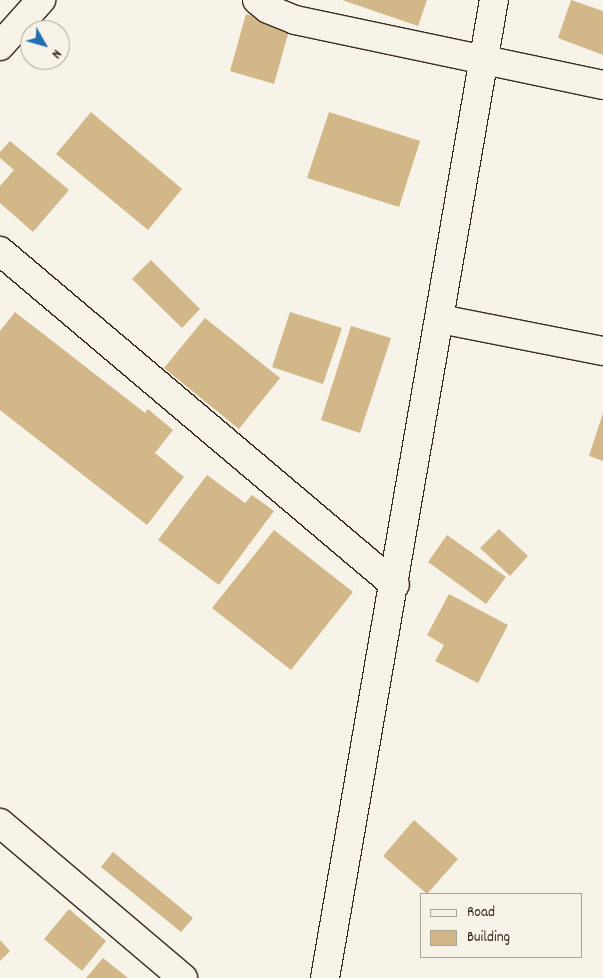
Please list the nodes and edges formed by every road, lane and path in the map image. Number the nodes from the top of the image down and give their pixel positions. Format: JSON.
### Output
{"nodes":[{"id":1,"x":41,"y":0,"type":"edge"},
{"id":2,"x":257,"y":0,"type":"edge"},
{"id":3,"x":494,"y":0,"type":"edge"},
{"id":4,"x":0,"y":46,"type":"edge"},
{"id":5,"x":484,"y":58,"type":"junction"},
{"id":6,"x":603,"y":86,"type":"edge"},
{"id":7,"x":0,"y":251,"type":"edge"},
{"id":8,"x":440,"y":319,"type":"junction"},
{"id":9,"x":603,"y":351,"type":"edge"},
{"id":10,"x":395,"y":584,"type":"junction"},
{"id":11,"x":0,"y":823,"type":"edge"},
{"id":12,"x":183,"y":978,"type":"edge"},
{"id":13,"x":325,"y":978,"type":"edge"}],
"edges":[{"from":1,"to":4,"type":"street"},
{"from":2,"to":5,"type":"street"},
{"from":3,"to":5,"type":"street"},
{"from":5,"to":6,"type":"street"},
{"from":5,"to":8,"type":"street"},
{"from":7,"to":10,"type":"street"},
{"from":8,"to":9,"type":"street"},
{"from":8,"to":10,"type":"street"},
{"from":10,"to":13,"type":"street"},
{"from":11,"to":12,"type":"street"}]}
